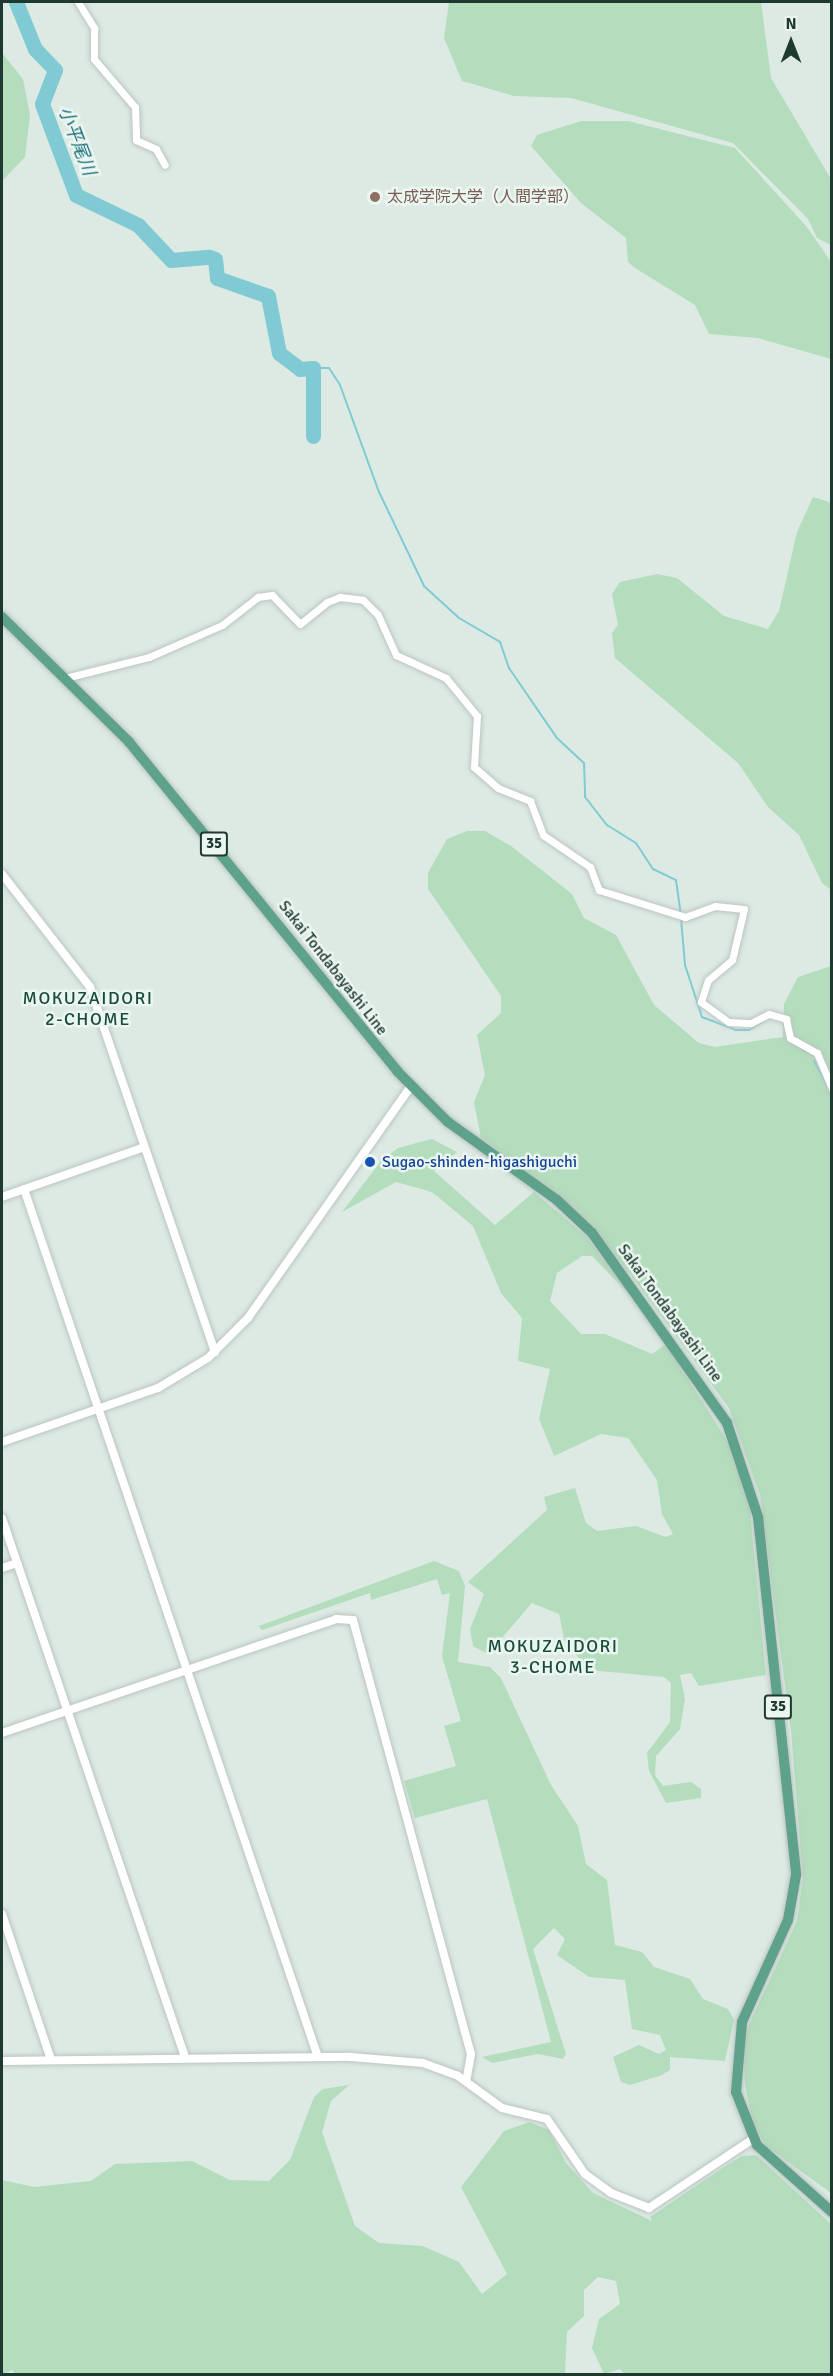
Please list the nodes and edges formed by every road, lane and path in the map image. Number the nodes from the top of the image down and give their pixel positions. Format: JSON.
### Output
{"nodes":[{"id":1,"x":78,"y":2,"type":"edge"},
{"id":2,"x":165,"y":165,"type":"dead end"},
{"id":3,"x":2,"y":617,"type":"edge"},
{"id":4,"x":65,"y":678,"type":"junction"},
{"id":5,"x":2,"y":874,"type":"edge"},
{"id":6,"x":411,"y":1086,"type":"junction"},
{"id":7,"x":831,"y":1089,"type":"edge"},
{"id":8,"x":145,"y":1148,"type":"junction"},
{"id":9,"x":24,"y":1189,"type":"junction"},
{"id":10,"x":2,"y":1197,"type":"edge"},
{"id":11,"x":215,"y":1352,"type":"junction"},
{"id":12,"x":99,"y":1409,"type":"junction"},
{"id":13,"x":2,"y":1442,"type":"edge"},
{"id":14,"x":2,"y":1518,"type":"edge"},
{"id":15,"x":17,"y":1563,"type":"junction"},
{"id":16,"x":2,"y":1568,"type":"edge"},
{"id":17,"x":187,"y":1670,"type":"junction"},
{"id":18,"x":67,"y":1711,"type":"junction"},
{"id":19,"x":2,"y":1733,"type":"edge"},
{"id":20,"x":2,"y":1914,"type":"edge"},
{"id":21,"x":184,"y":2057,"type":"junction"},
{"id":22,"x":318,"y":2057,"type":"junction"},
{"id":23,"x":51,"y":2060,"type":"junction"},
{"id":24,"x":2,"y":2061,"type":"edge"},
{"id":25,"x":466,"y":2081,"type":"junction"},
{"id":26,"x":753,"y":2139,"type":"junction"},
{"id":27,"x":831,"y":2212,"type":"edge"}],
"edges":[{"from":1,"to":2,"type":"street"},
{"from":3,"to":4,"type":"main road","name":"Sakai Tondabayashi Line","number":"35"},
{"from":4,"to":6,"type":"main road","name":"Sakai Tondabayashi Line","number":"35"},
{"from":4,"to":7,"type":"street"},
{"from":5,"to":8,"type":"street"},
{"from":6,"to":11,"type":"street"},
{"from":6,"to":26,"type":"main road","name":"Sakai Tondabayashi Line","number":"35"},
{"from":8,"to":9,"type":"street"},
{"from":8,"to":11,"type":"street"},
{"from":9,"to":10,"type":"street"},
{"from":9,"to":12,"type":"street"},
{"from":11,"to":12,"type":"street"},
{"from":12,"to":13,"type":"street"},
{"from":12,"to":17,"type":"street"},
{"from":14,"to":15,"type":"street"},
{"from":15,"to":16,"type":"street"},
{"from":15,"to":18,"type":"street"},
{"from":17,"to":18,"type":"street"},
{"from":17,"to":22,"type":"street"},
{"from":17,"to":25,"type":"street"},
{"from":18,"to":19,"type":"street"},
{"from":18,"to":21,"type":"street"},
{"from":20,"to":23,"type":"street"},
{"from":21,"to":22,"type":"street"},
{"from":21,"to":23,"type":"street"},
{"from":22,"to":25,"type":"street"},
{"from":23,"to":24,"type":"street"},
{"from":25,"to":26,"type":"street"},
{"from":26,"to":27,"type":"main road","name":"Sakai Tondabayashi Line","number":"35"}]}
